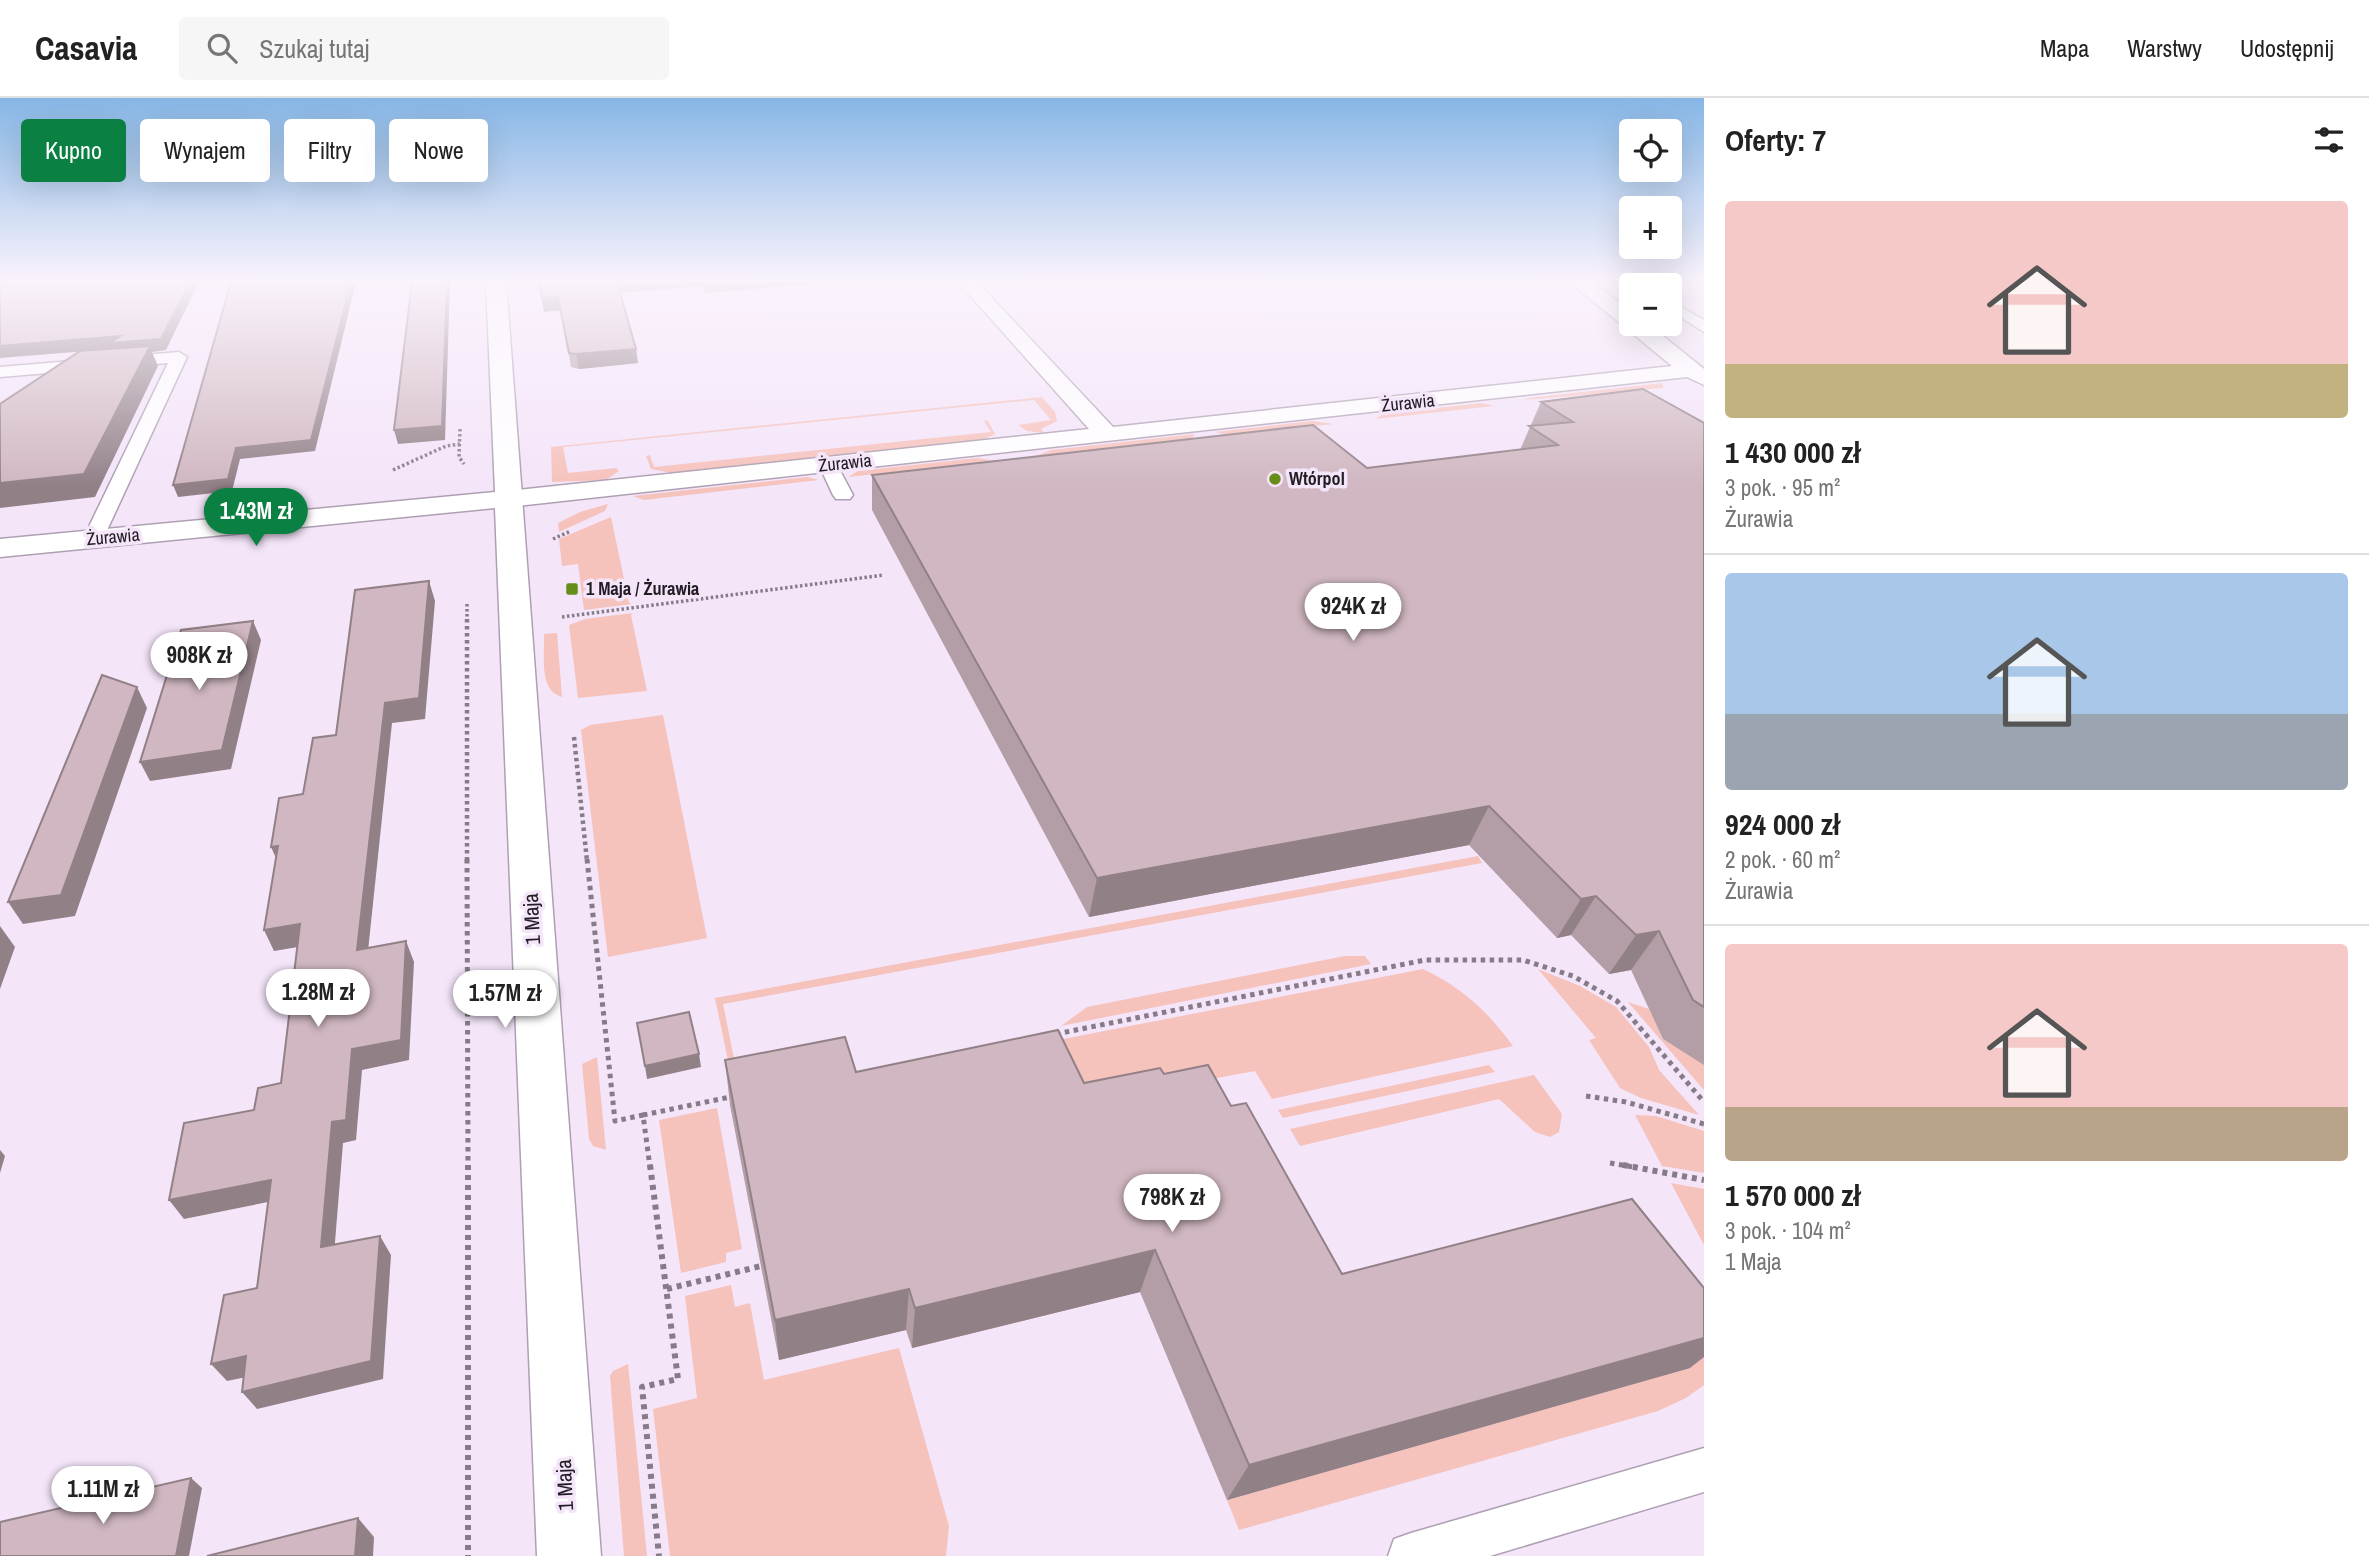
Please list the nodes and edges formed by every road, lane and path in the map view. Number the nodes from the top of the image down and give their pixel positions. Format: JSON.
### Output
{"nodes":[{"id":1,"x":500,"y":350,"type":"edge"},
{"id":2,"x":1029,"y":350,"type":"edge"},
{"id":3,"x":1669,"y":350,"type":"edge"},
{"id":4,"x":0,"y":372,"type":"edge"},
{"id":5,"x":1696,"y":374,"type":"edge"},
{"id":6,"x":1107,"y":435,"type":"junction"},
{"id":7,"x":828,"y":465,"type":"junction"},
{"id":8,"x":843,"y":495,"type":"dead end"},
{"id":9,"x":508,"y":499,"type":"junction"},
{"id":10,"x":93,"y":539,"type":"junction"},
{"id":11,"x":0,"y":548,"type":"edge"},
{"id":12,"x":884,"y":575,"type":"dead end"},
{"id":13,"x":467,"y":599,"type":"dead end"},
{"id":14,"x":562,"y":617,"type":"dead end"},
{"id":15,"x":574,"y":737,"type":"dead end"},
{"id":16,"x":1044,"y":1036,"type":"edge"},
{"id":17,"x":748,"y":1094,"type":"edge"},
{"id":18,"x":1587,"y":1096,"type":"dead end"},
{"id":19,"x":1704,"y":1102,"type":"edge"},
{"id":20,"x":643,"y":1115,"type":"junction"},
{"id":21,"x":1704,"y":1124,"type":"edge"},
{"id":22,"x":1610,"y":1164,"type":"dead end"},
{"id":23,"x":1704,"y":1180,"type":"edge"},
{"id":24,"x":761,"y":1266,"type":"edge"},
{"id":25,"x":667,"y":1289,"type":"junction"},
{"id":26,"x":1704,"y":1470,"type":"edge"},
{"id":27,"x":468,"y":1556,"type":"edge"},
{"id":28,"x":569,"y":1556,"type":"edge"},
{"id":29,"x":659,"y":1556,"type":"edge"},
{"id":30,"x":1411,"y":1556,"type":"edge"}],
"edges":[{"from":1,"to":9,"type":"street","name":"1 Maja"},
{"from":2,"to":6,"type":"street"},
{"from":3,"to":5,"type":"street"},
{"from":4,"to":10,"type":"lane"},
{"from":5,"to":6,"type":"street","name":"Żurawia"},
{"from":6,"to":7,"type":"street","name":"Żurawia"},
{"from":7,"to":8,"type":"lane"},
{"from":7,"to":9,"type":"street","name":"Żurawia"},
{"from":9,"to":10,"type":"street","name":"Żurawia"},
{"from":9,"to":28,"type":"street","name":"1 Maja"},
{"from":10,"to":11,"type":"street","name":"Żurawia"},
{"from":12,"to":14,"type":"path"},
{"from":13,"to":27,"type":"path"},
{"from":15,"to":20,"type":"path"},
{"from":16,"to":19,"type":"path"},
{"from":17,"to":20,"type":"path"},
{"from":18,"to":21,"type":"path"},
{"from":20,"to":25,"type":"path"},
{"from":22,"to":23,"type":"path"},
{"from":24,"to":25,"type":"path"},
{"from":25,"to":29,"type":"path"},
{"from":26,"to":30,"type":"lane"}]}
